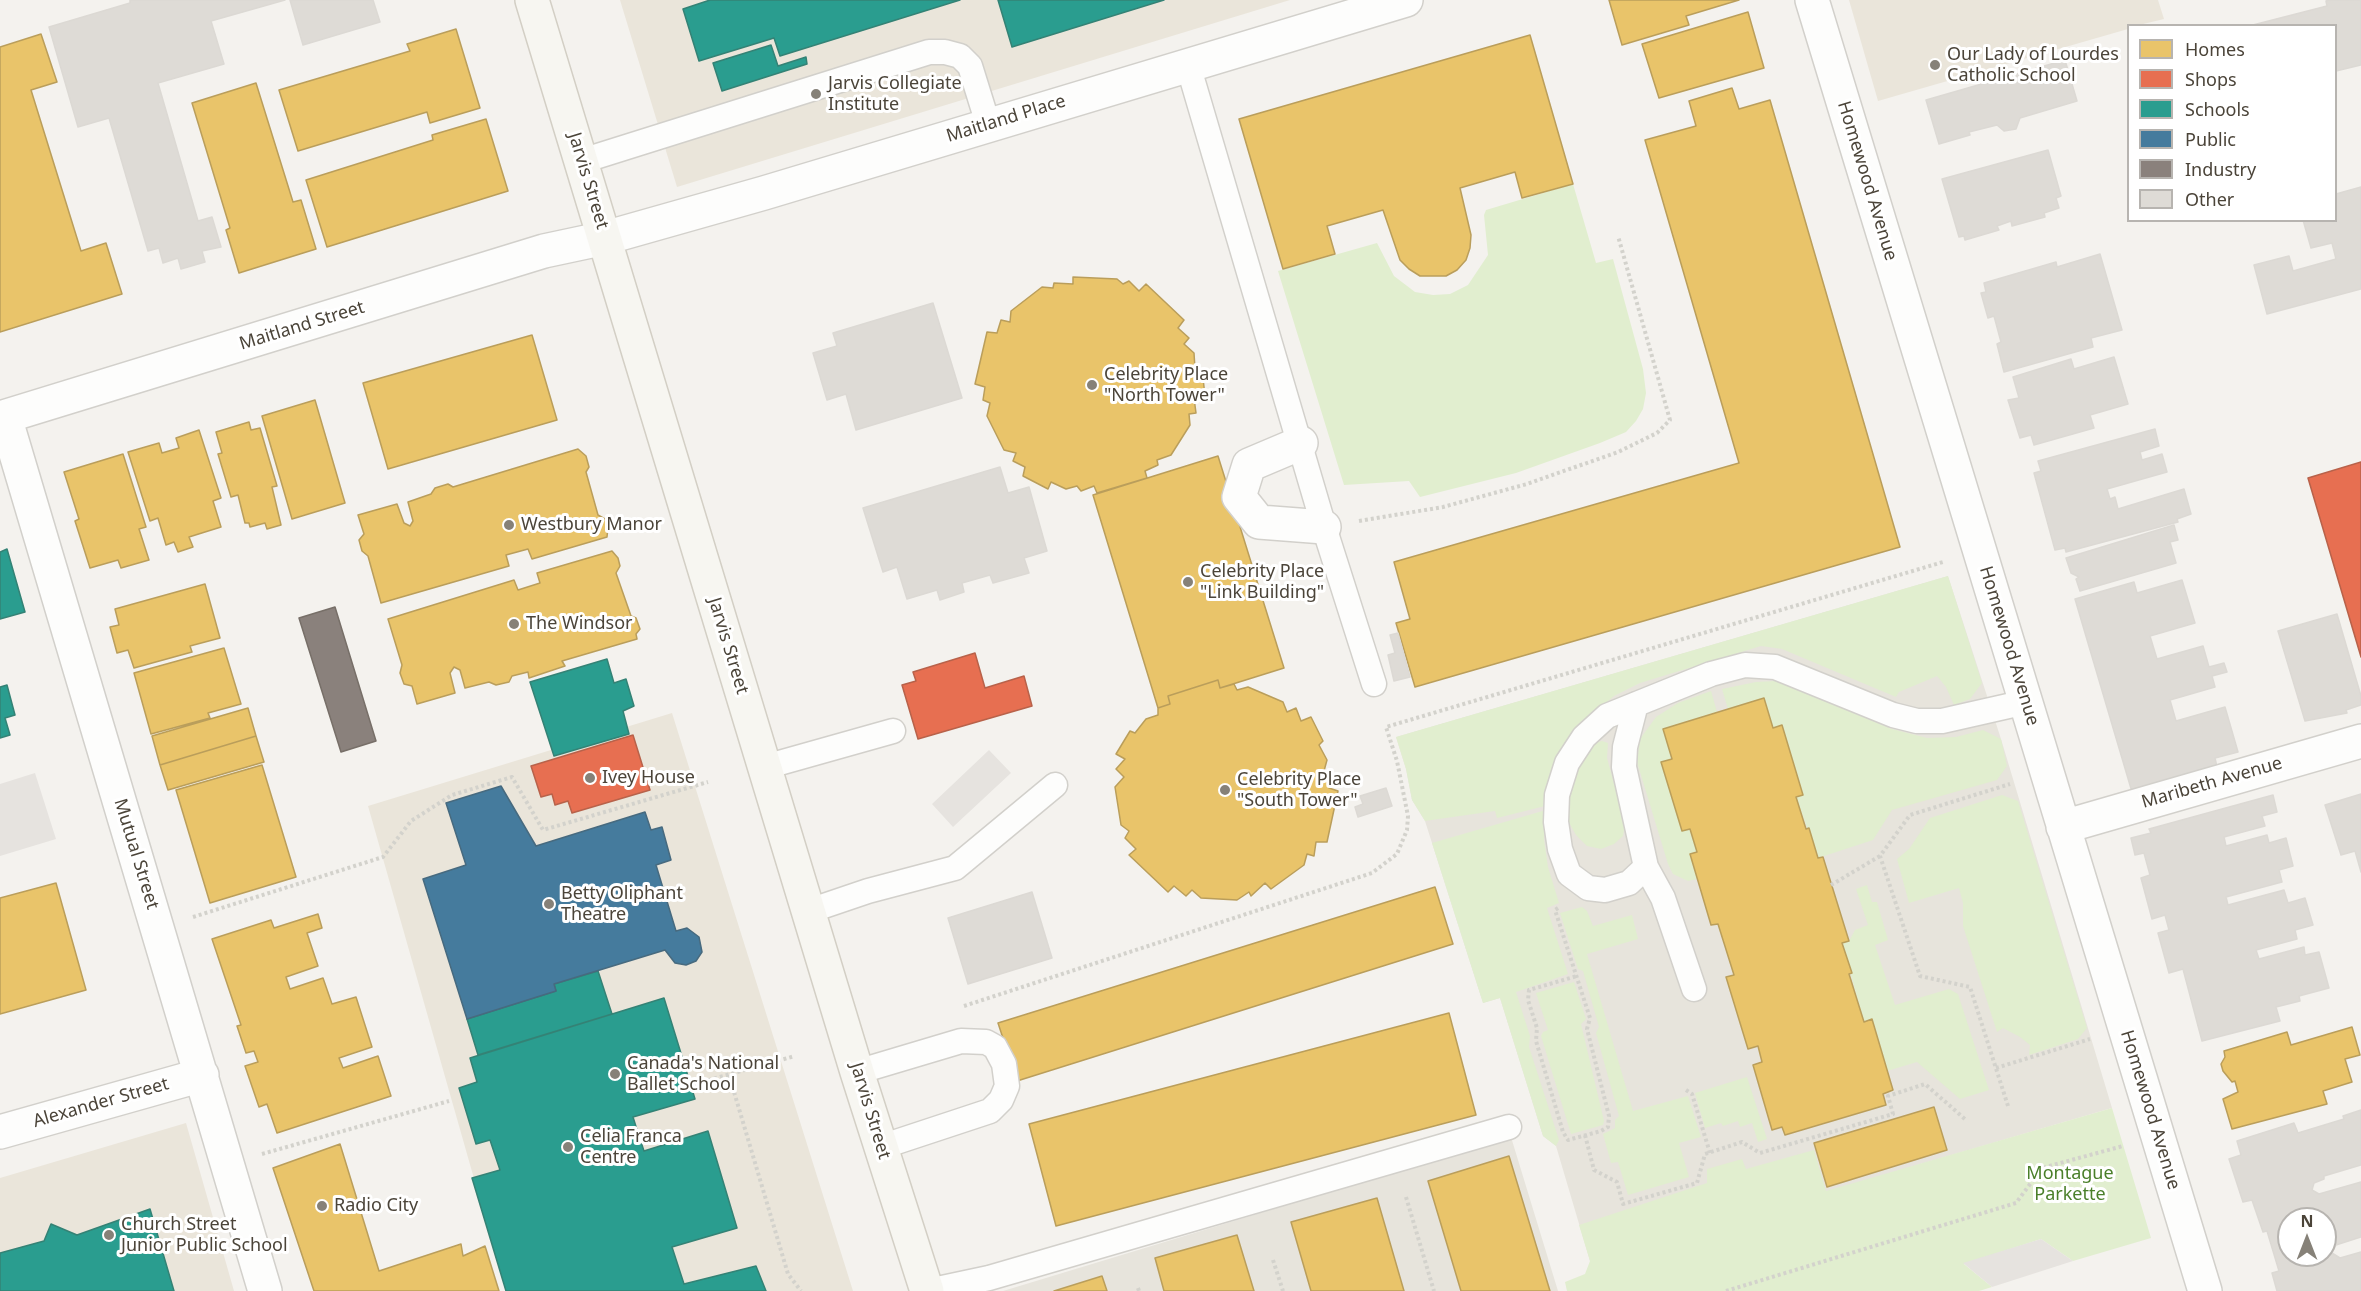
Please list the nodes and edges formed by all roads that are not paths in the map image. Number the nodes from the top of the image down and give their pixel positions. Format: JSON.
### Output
{"nodes":[{"id":1,"x":532,"y":0,"type":"edge"},
{"id":2,"x":1406,"y":0,"type":"edge"},
{"id":3,"x":1812,"y":0,"type":"edge"},
{"id":4,"x":1188,"y":65,"type":"junction"},
{"id":5,"x":988,"y":124,"type":"junction"},
{"id":6,"x":582,"y":161,"type":"junction"},
{"id":7,"x":605,"y":238,"type":"junction"},
{"id":8,"x":3,"y":418,"type":"edge"},
{"id":9,"x":1301,"y":443,"type":"junction"},
{"id":10,"x":1324,"y":527,"type":"junction"},
{"id":11,"x":1374,"y":684,"type":"dead end"},
{"id":12,"x":2026,"y":702,"type":"junction"},
{"id":13,"x":1635,"y":704,"type":"junction"},
{"id":14,"x":893,"y":731,"type":"dead end"},
{"id":15,"x":2361,"y":741,"type":"edge"},
{"id":16,"x":765,"y":767,"type":"junction"},
{"id":17,"x":1055,"y":785,"type":"dead end"},
{"id":18,"x":2064,"y":827,"type":"junction"},
{"id":19,"x":1646,"y":867,"type":"junction"},
{"id":20,"x":809,"y":911,"type":"junction"},
{"id":21,"x":1694,"y":988,"type":"dead end"},
{"id":22,"x":857,"y":1072,"type":"junction"},
{"id":23,"x":202,"y":1075,"type":"junction"},
{"id":24,"x":1509,"y":1127,"type":"dead end"},
{"id":25,"x":0,"y":1132,"type":"edge"},
{"id":26,"x":881,"y":1147,"type":"junction"},
{"id":27,"x":265,"y":1291,"type":"edge"},
{"id":28,"x":927,"y":1291,"type":"edge"},
{"id":29,"x":2205,"y":1291,"type":"edge"}],
"edges":[{"from":1,"to":6,"type":"main road","name":"Jarvis Street"},
{"from":2,"to":4,"type":"street","name":"Maitland Place"},
{"from":3,"to":12,"type":"street","name":"Homewood Avenue"},
{"from":4,"to":5,"type":"street","name":"Maitland Place"},
{"from":4,"to":9,"type":"lane"},
{"from":5,"to":6,"type":"lane"},
{"from":5,"to":7,"type":"street","name":"Maitland Place"},
{"from":6,"to":7,"type":"main road","name":"Jarvis Street"},
{"from":7,"to":8,"type":"street","name":"Maitland Street"},
{"from":7,"to":16,"type":"main road","name":"Jarvis Street"},
{"from":8,"to":23,"type":"street","name":"Mutual Street"},
{"from":9,"to":10,"type":"lane"},
{"from":9,"to":10,"type":"street"},
{"from":10,"to":11,"type":"lane"},
{"from":12,"to":13,"type":"lane"},
{"from":12,"to":18,"type":"street","name":"Homewood Avenue"},
{"from":13,"to":19,"type":"lane"},
{"from":13,"to":19,"type":"lane"},
{"from":14,"to":16,"type":"lane"},
{"from":15,"to":18,"type":"street","name":"Maribeth Avenue"},
{"from":16,"to":20,"type":"main road","name":"Jarvis Street"},
{"from":17,"to":20,"type":"lane"},
{"from":18,"to":29,"type":"street","name":"Homewood Avenue"},
{"from":19,"to":21,"type":"lane"},
{"from":20,"to":22,"type":"main road","name":"Jarvis Street"},
{"from":22,"to":26,"type":"main road","name":"Jarvis Street"},
{"from":22,"to":26,"type":"lane"},
{"from":23,"to":25,"type":"street","name":"Alexander Street"},
{"from":23,"to":27,"type":"street","name":"Mutual Street"},
{"from":24,"to":28,"type":"lane"},
{"from":26,"to":28,"type":"main road","name":"Jarvis Street"}]}
